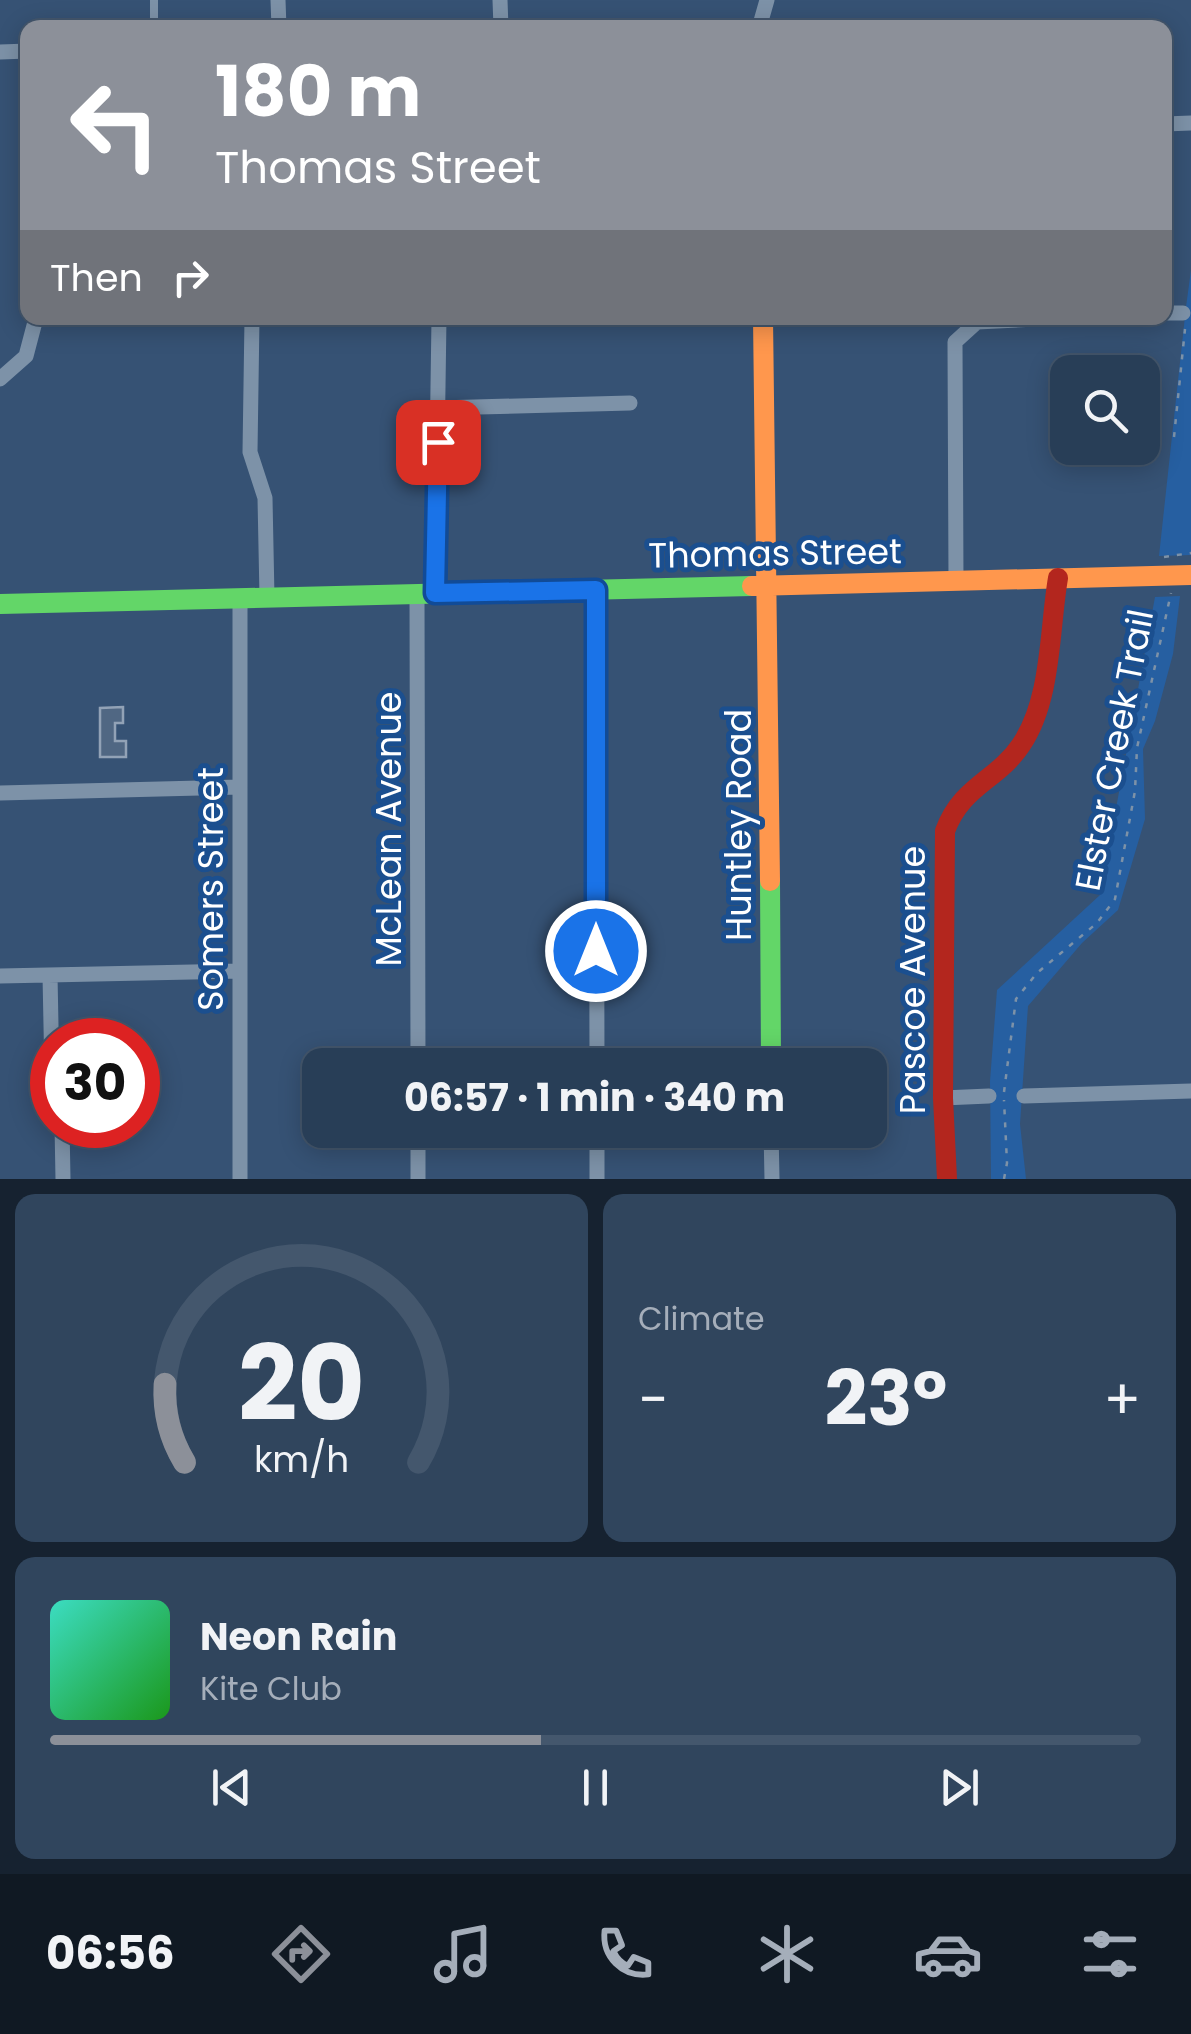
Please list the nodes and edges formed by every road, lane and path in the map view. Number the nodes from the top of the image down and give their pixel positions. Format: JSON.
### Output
{"nodes":[{"id":1,"x":1187,"y":319,"type":"edge"},
{"id":2,"x":34,"y":325,"type":"edge"},
{"id":3,"x":252,"y":325,"type":"edge"},
{"id":4,"x":439,"y":325,"type":"edge"},
{"id":5,"x":762,"y":325,"type":"edge"},
{"id":6,"x":973,"y":325,"type":"edge"},
{"id":7,"x":0,"y":379,"type":"edge"},
{"id":8,"x":630,"y":403,"type":"dead end"},
{"id":9,"x":438,"y":408,"type":"junction"},
{"id":10,"x":1174,"y":437,"type":"dead end"},
{"id":11,"x":1191,"y":553,"type":"edge"},
{"id":12,"x":1164,"y":562,"type":"dead end"},
{"id":13,"x":1191,"y":575,"type":"edge"},
{"id":14,"x":1058,"y":578,"type":"junction"},
{"id":15,"x":956,"y":581,"type":"junction"},
{"id":16,"x":768,"y":585,"type":"junction"},
{"id":17,"x":596,"y":590,"type":"junction"},
{"id":18,"x":1171,"y":590,"type":"dead end"},
{"id":19,"x":426,"y":594,"type":"junction"},
{"id":20,"x":267,"y":597,"type":"junction"},
{"id":21,"x":240,"y":598,"type":"junction"},
{"id":22,"x":0,"y":604,"type":"edge"},
{"id":23,"x":240,"y":787,"type":"junction"},
{"id":24,"x":0,"y":793,"type":"edge"},
{"id":25,"x":240,"y":970,"type":"junction"},
{"id":26,"x":50,"y":975,"type":"junction"},
{"id":27,"x":0,"y":976,"type":"edge"},
{"id":28,"x":51,"y":1018,"type":"edge"},
{"id":29,"x":418,"y":1048,"type":"edge"},
{"id":30,"x":597,"y":1048,"type":"edge"},
{"id":31,"x":771,"y":1048,"type":"edge"},
{"id":32,"x":1191,"y":1092,"type":"edge"},
{"id":33,"x":989,"y":1096,"type":"dead end"},
{"id":34,"x":1024,"y":1096,"type":"dead end"},
{"id":35,"x":943,"y":1098,"type":"junction"},
{"id":36,"x":62,"y":1148,"type":"edge"},
{"id":37,"x":418,"y":1148,"type":"edge"},
{"id":38,"x":597,"y":1148,"type":"edge"},
{"id":39,"x":771,"y":1148,"type":"edge"},
{"id":40,"x":63,"y":1179,"type":"edge"},
{"id":41,"x":240,"y":1179,"type":"edge"},
{"id":42,"x":418,"y":1179,"type":"edge"},
{"id":43,"x":597,"y":1179,"type":"edge"},
{"id":44,"x":772,"y":1179,"type":"edge"},
{"id":45,"x":947,"y":1179,"type":"edge"},
{"id":46,"x":1004,"y":1179,"type":"edge"}],
"edges":[{"from":1,"to":10,"type":"path"},
{"from":2,"to":7,"type":"street"},
{"from":3,"to":20,"type":"street"},
{"from":4,"to":9,"type":"street","name":"McLean Avenue"},
{"from":5,"to":16,"type":"street","name":"Huntley Road"},
{"from":6,"to":15,"type":"street"},
{"from":8,"to":9,"type":"street"},
{"from":9,"to":19,"type":"street","name":"McLean Avenue"},
{"from":11,"to":12,"type":"path","name":"Elster Creek Trail"},
{"from":13,"to":14,"type":"street","name":"Thomas Street"},
{"from":14,"to":15,"type":"street","name":"Thomas Street"},
{"from":14,"to":35,"type":"street","name":"Pascoe Avenue"},
{"from":15,"to":16,"type":"street","name":"Thomas Street"},
{"from":16,"to":17,"type":"street","name":"Thomas Street"},
{"from":16,"to":31,"type":"street","name":"Huntley Road"},
{"from":17,"to":19,"type":"street","name":"Thomas Street"},
{"from":17,"to":30,"type":"street"},
{"from":18,"to":46,"type":"path","name":"Elster Creek Trail"},
{"from":19,"to":20,"type":"street","name":"Thomas Street"},
{"from":19,"to":29,"type":"street","name":"McLean Avenue"},
{"from":20,"to":21,"type":"street","name":"Thomas Street"},
{"from":21,"to":22,"type":"street","name":"Thomas Street"},
{"from":21,"to":23,"type":"street","name":"Somers Street"},
{"from":23,"to":24,"type":"street"},
{"from":23,"to":25,"type":"street","name":"Somers Street"},
{"from":25,"to":26,"type":"street"},
{"from":25,"to":41,"type":"street","name":"Somers Street"},
{"from":26,"to":27,"type":"street"},
{"from":26,"to":28,"type":"street"},
{"from":32,"to":34,"type":"street"},
{"from":33,"to":35,"type":"street"},
{"from":35,"to":45,"type":"street","name":"Pascoe Avenue"},
{"from":36,"to":40,"type":"street"},
{"from":37,"to":42,"type":"street"},
{"from":38,"to":43,"type":"street"},
{"from":39,"to":44,"type":"street"}]}
